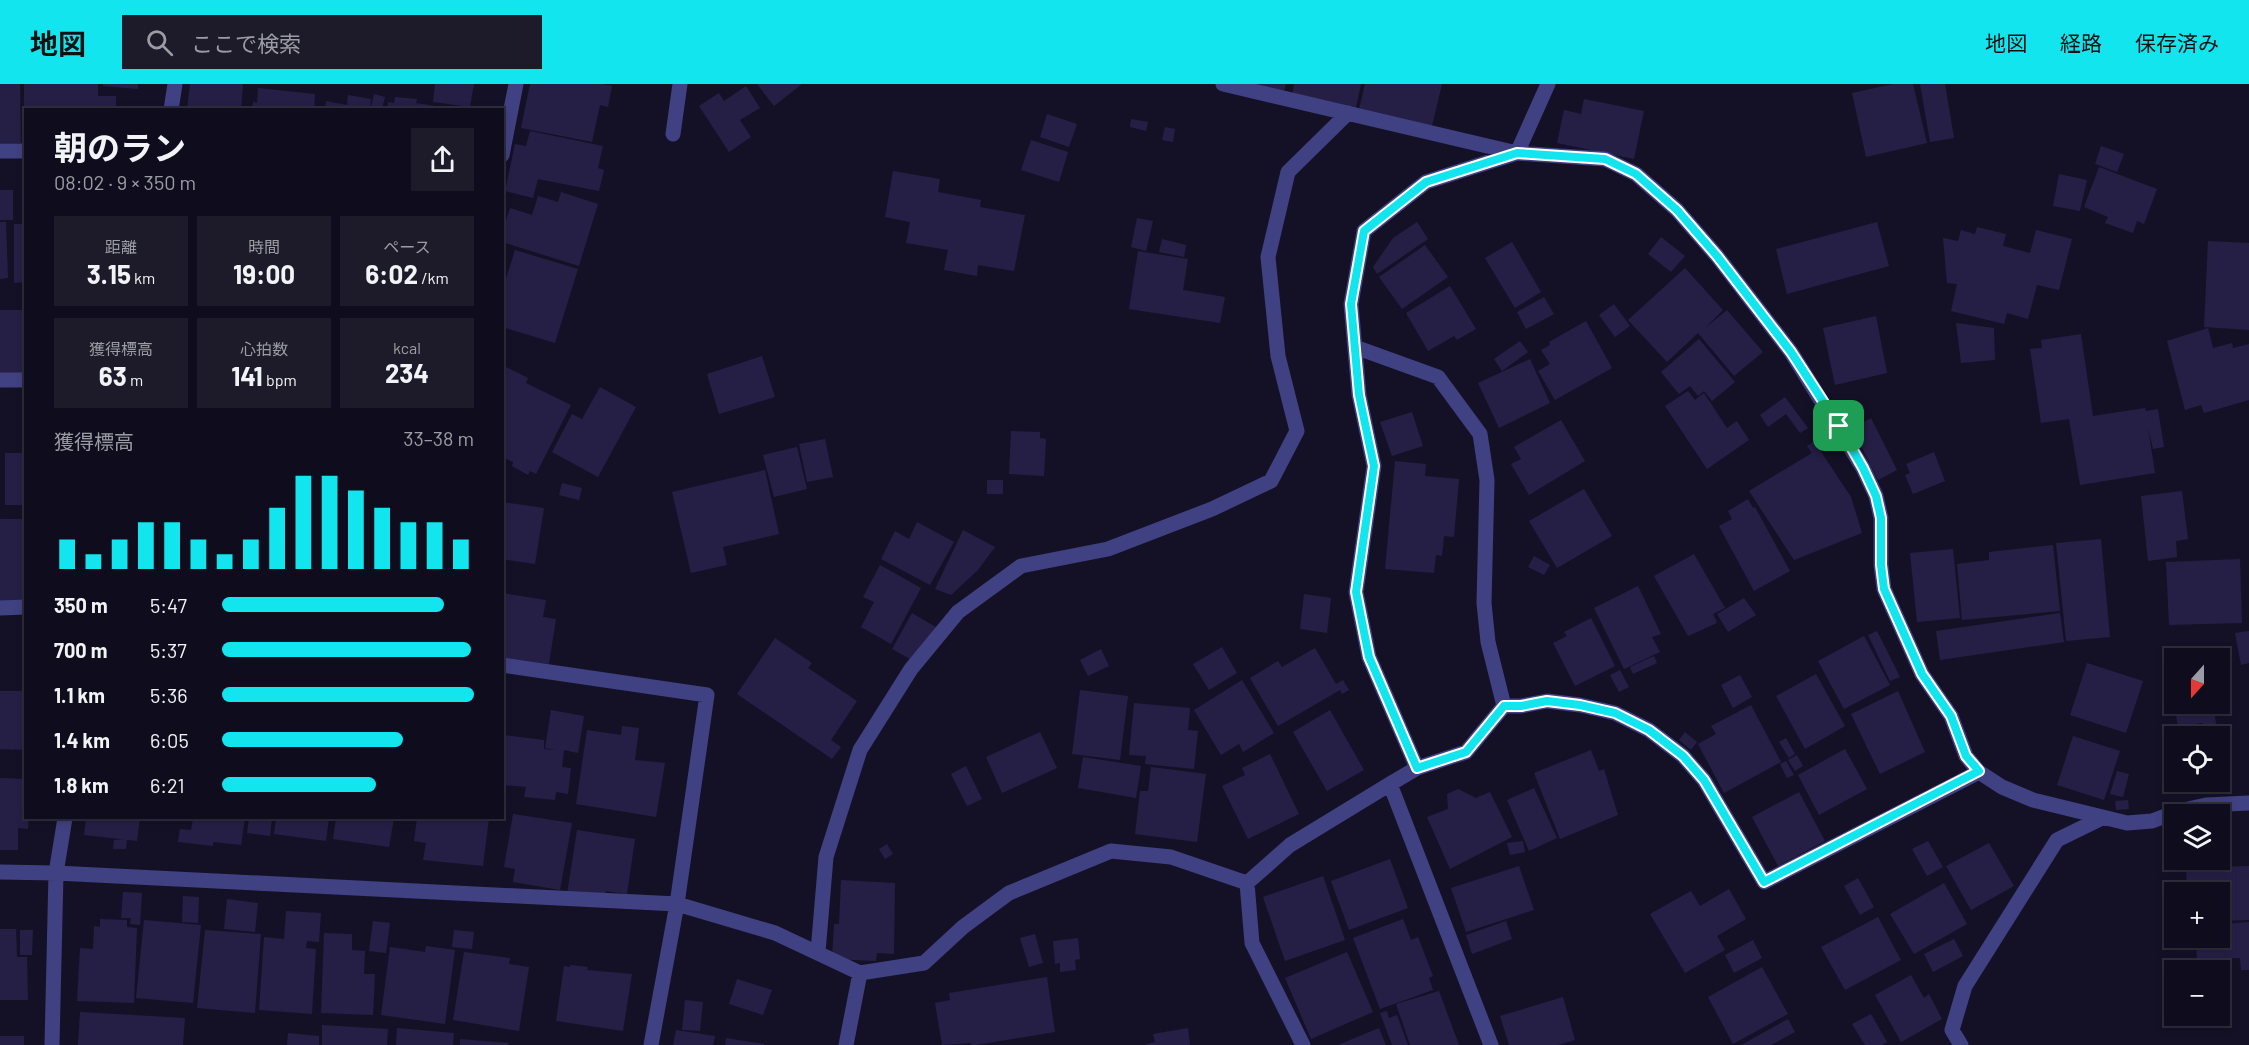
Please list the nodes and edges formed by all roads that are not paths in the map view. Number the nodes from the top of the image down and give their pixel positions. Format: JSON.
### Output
{"nodes":[{"id":1,"x":175,"y":84,"type":"edge"},
{"id":2,"x":516,"y":84,"type":"edge"},
{"id":3,"x":680,"y":84,"type":"edge"},
{"id":4,"x":1223,"y":84,"type":"edge"},
{"id":5,"x":1548,"y":84,"type":"edge"},
{"id":6,"x":171,"y":108,"type":"edge"},
{"id":7,"x":1348,"y":113,"type":"junction"},
{"id":8,"x":673,"y":134,"type":"dead end"},
{"id":9,"x":504,"y":145,"type":"edge"},
{"id":10,"x":0,"y":151,"type":"edge"},
{"id":11,"x":24,"y":151,"type":"edge"},
{"id":12,"x":1517,"y":153,"type":"junction"},
{"id":13,"x":1355,"y":347,"type":"junction"},
{"id":14,"x":0,"y":380,"type":"edge"},
{"id":15,"x":24,"y":380,"type":"edge"},
{"id":16,"x":24,"y":607,"type":"edge"},
{"id":17,"x":0,"y":608,"type":"edge"},
{"id":18,"x":504,"y":665,"type":"edge"},
{"id":19,"x":1504,"y":706,"type":"junction"},
{"id":20,"x":1417,"y":768,"type":"junction"},
{"id":21,"x":1979,"y":771,"type":"junction"},
{"id":22,"x":1390,"y":784,"type":"junction"},
{"id":23,"x":2249,"y":803,"type":"edge"},
{"id":24,"x":2102,"y":818,"type":"junction"},
{"id":25,"x":65,"y":819,"type":"edge"},
{"id":26,"x":0,"y":872,"type":"edge"},
{"id":27,"x":56,"y":873,"type":"junction"},
{"id":28,"x":1247,"y":883,"type":"junction"},
{"id":29,"x":677,"y":903,"type":"junction"},
{"id":30,"x":818,"y":952,"type":"junction"},
{"id":31,"x":860,"y":973,"type":"junction"},
{"id":32,"x":52,"y":1045,"type":"edge"},
{"id":33,"x":651,"y":1045,"type":"edge"},
{"id":34,"x":846,"y":1045,"type":"edge"},
{"id":35,"x":1303,"y":1045,"type":"edge"},
{"id":36,"x":1491,"y":1045,"type":"edge"},
{"id":37,"x":1960,"y":1045,"type":"edge"}],
"edges":[{"from":1,"to":6,"type":"street"},
{"from":2,"to":9,"type":"street"},
{"from":3,"to":8,"type":"street"},
{"from":4,"to":7,"type":"street"},
{"from":5,"to":12,"type":"street"},
{"from":7,"to":12,"type":"street"},
{"from":7,"to":30,"type":"street"},
{"from":10,"to":11,"type":"street"},
{"from":12,"to":13,"type":"street"},
{"from":12,"to":21,"type":"street"},
{"from":13,"to":19,"type":"street"},
{"from":13,"to":20,"type":"street"},
{"from":14,"to":15,"type":"street"},
{"from":16,"to":17,"type":"street"},
{"from":18,"to":29,"type":"street"},
{"from":19,"to":20,"type":"street"},
{"from":19,"to":21,"type":"street"},
{"from":20,"to":22,"type":"street"},
{"from":21,"to":24,"type":"street"},
{"from":22,"to":28,"type":"street"},
{"from":22,"to":36,"type":"street"},
{"from":23,"to":24,"type":"street"},
{"from":24,"to":37,"type":"street"},
{"from":25,"to":27,"type":"street"},
{"from":26,"to":27,"type":"street"},
{"from":27,"to":29,"type":"street"},
{"from":27,"to":32,"type":"street"},
{"from":28,"to":31,"type":"street"},
{"from":28,"to":35,"type":"street"},
{"from":29,"to":30,"type":"street"},
{"from":29,"to":33,"type":"street"},
{"from":30,"to":31,"type":"street"},
{"from":31,"to":34,"type":"street"}]}
